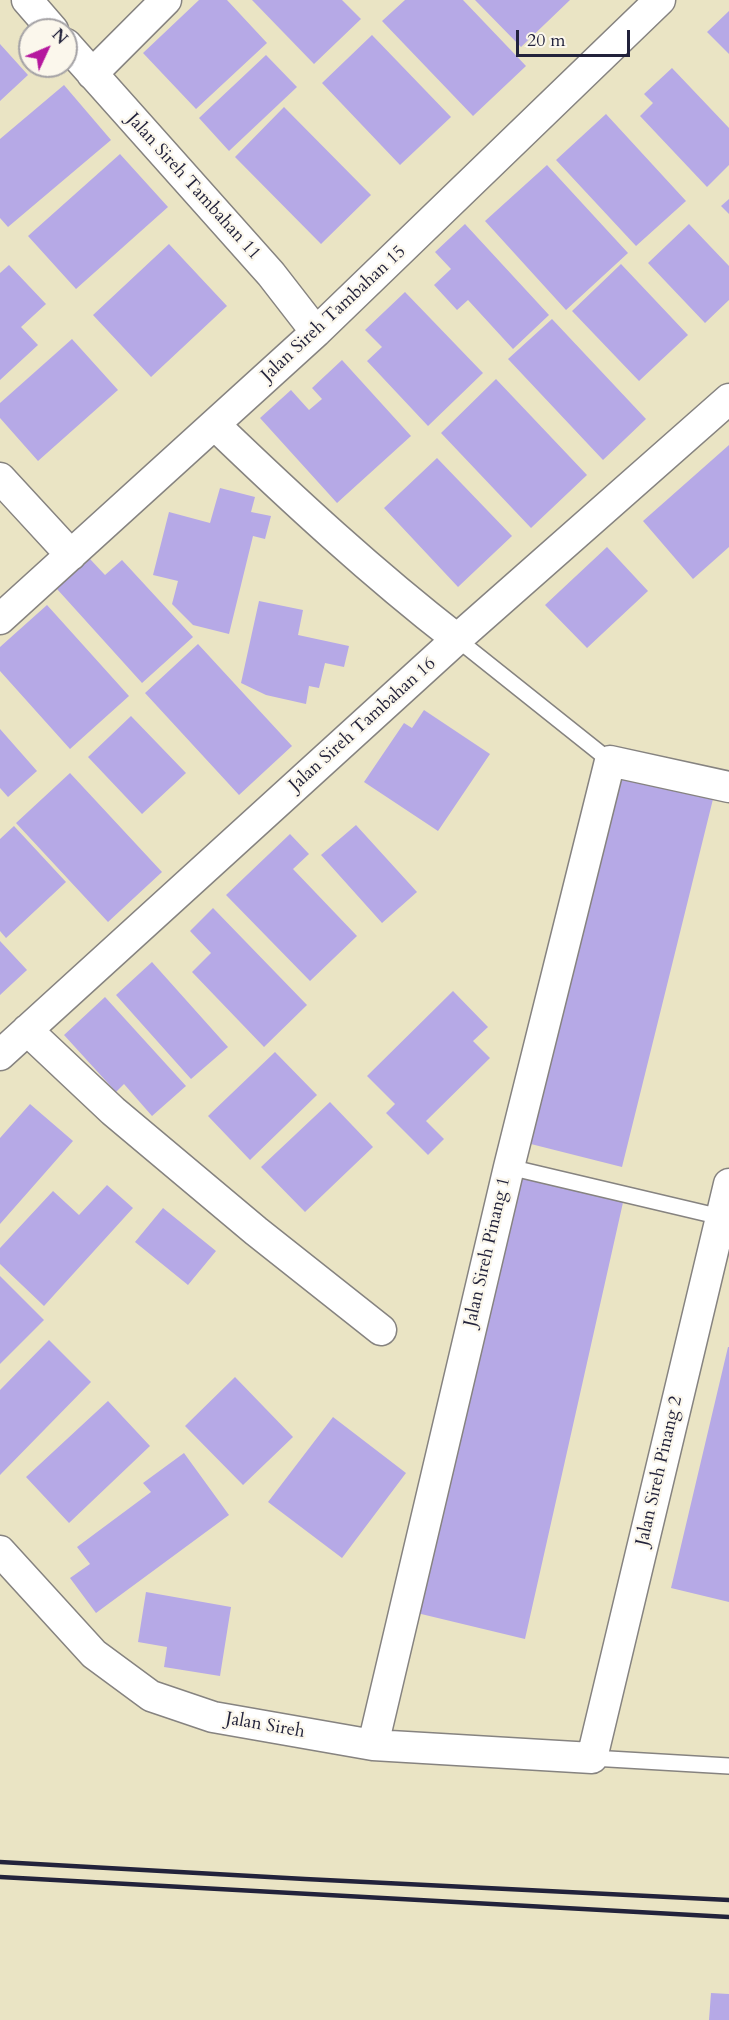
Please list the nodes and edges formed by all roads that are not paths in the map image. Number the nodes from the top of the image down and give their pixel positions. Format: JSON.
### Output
{"nodes":[{"id":1,"x":27,"y":0,"type":"edge"},
{"id":2,"x":166,"y":0,"type":"edge"},
{"id":3,"x":660,"y":0,"type":"edge"},
{"id":4,"x":43,"y":18,"type":"edge"},
{"id":5,"x":78,"y":58,"type":"edge"},
{"id":6,"x":92,"y":74,"type":"junction"},
{"id":7,"x":316,"y":332,"type":"junction"},
{"id":8,"x":729,"y":399,"type":"edge"},
{"id":9,"x":215,"y":425,"type":"junction"},
{"id":10,"x":0,"y":478,"type":"edge"},
{"id":11,"x":71,"y":555,"type":"junction"},
{"id":12,"x":0,"y":619,"type":"edge"},
{"id":13,"x":457,"y":639,"type":"junction"},
{"id":14,"x":610,"y":761,"type":"junction"},
{"id":15,"x":729,"y":786,"type":"edge"},
{"id":16,"x":27,"y":1030,"type":"junction"},
{"id":17,"x":0,"y":1055,"type":"edge"},
{"id":18,"x":508,"y":1167,"type":"junction"},
{"id":19,"x":729,"y":1184,"type":"edge"},
{"id":20,"x":721,"y":1216,"type":"junction"},
{"id":21,"x":381,"y":1330,"type":"dead end"},
{"id":22,"x":0,"y":1551,"type":"edge"},
{"id":23,"x":373,"y":1745,"type":"junction"},
{"id":24,"x":592,"y":1758,"type":"junction"},
{"id":25,"x":729,"y":1766,"type":"edge"}],
"edges":[{"from":1,"to":4,"type":"street"},
{"from":2,"to":6,"type":"street"},
{"from":3,"to":7,"type":"street","name":"Jalan Sireh Tambahan 15"},
{"from":5,"to":6,"type":"street","name":"Jalan Sireh Tambahan 11"},
{"from":6,"to":7,"type":"street","name":"Jalan Sireh Tambahan 11"},
{"from":7,"to":9,"type":"street","name":"Jalan Sireh Tambahan 15"},
{"from":8,"to":13,"type":"street","name":"Jalan Sireh Tambahan 16"},
{"from":9,"to":11,"type":"street","name":"Jalan Sireh Tambahan 15"},
{"from":9,"to":13,"type":"street"},
{"from":10,"to":11,"type":"street"},
{"from":11,"to":12,"type":"street","name":"Jalan Sireh Tambahan 15"},
{"from":13,"to":14,"type":"lane"},
{"from":13,"to":16,"type":"street","name":"Jalan Sireh Tambahan 16"},
{"from":14,"to":15,"type":"street"},
{"from":14,"to":18,"type":"street","name":"Jalan Sireh Pinang 1"},
{"from":16,"to":17,"type":"street","name":"Jalan Sireh Tambahan 16"},
{"from":16,"to":21,"type":"street"},
{"from":18,"to":20,"type":"lane"},
{"from":18,"to":23,"type":"street","name":"Jalan Sireh Pinang 1"},
{"from":19,"to":20,"type":"street","name":"Jalan Sireh Pinang 2"},
{"from":20,"to":24,"type":"street","name":"Jalan Sireh Pinang 2"},
{"from":22,"to":23,"type":"street","name":"Jalan Sireh"},
{"from":23,"to":24,"type":"street","name":"Jalan Sireh"},
{"from":24,"to":25,"type":"lane"}]}
